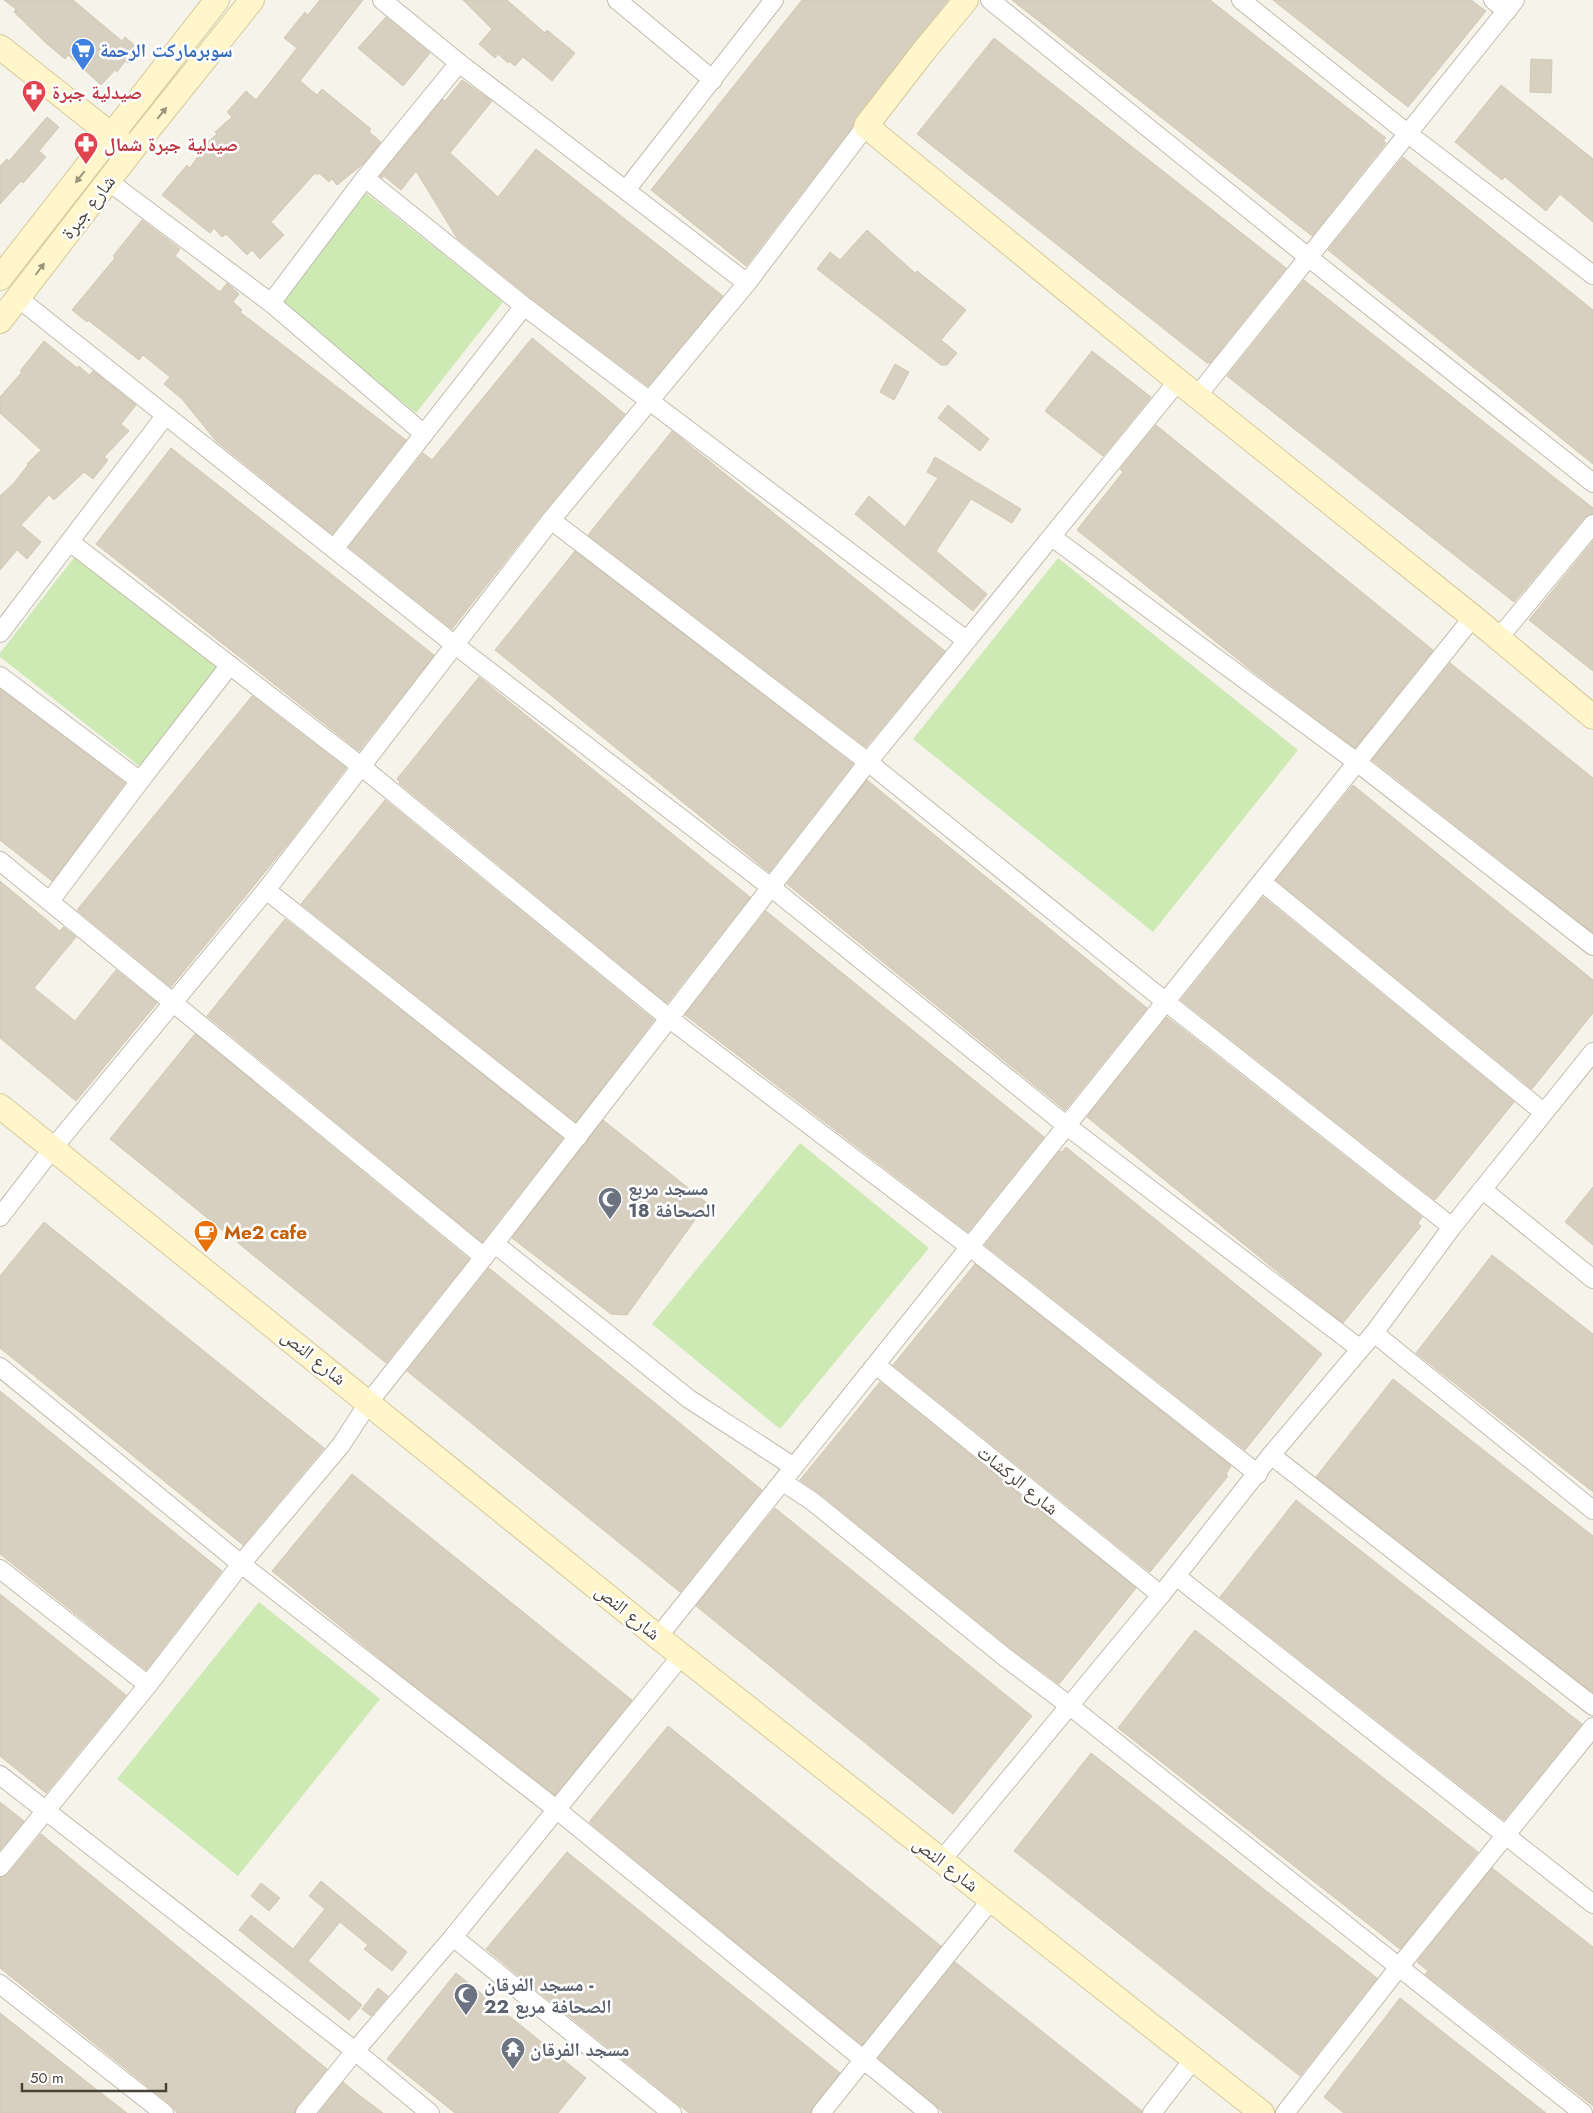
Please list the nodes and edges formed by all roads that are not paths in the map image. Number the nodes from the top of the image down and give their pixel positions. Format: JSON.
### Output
{"nodes":[{"id":1,"x":217,"y":0,"type":"edge"},
{"id":2,"x":252,"y":0,"type":"edge"},
{"id":3,"x":382,"y":0,"type":"edge"},
{"id":4,"x":617,"y":0,"type":"edge"},
{"id":5,"x":774,"y":0,"type":"edge"},
{"id":6,"x":966,"y":0,"type":"edge"},
{"id":7,"x":990,"y":0,"type":"edge"},
{"id":8,"x":1241,"y":0,"type":"edge"},
{"id":9,"x":1492,"y":0,"type":"edge"},
{"id":10,"x":1511,"y":6,"type":"edge"},
{"id":11,"x":0,"y":47,"type":"edge"},
{"id":12,"x":459,"y":62,"type":"junction"},
{"id":13,"x":713,"y":80,"type":"junction"},
{"id":14,"x":866,"y":126,"type":"junction"},
{"id":15,"x":1408,"y":133,"type":"junction"},
{"id":16,"x":112,"y":136,"type":"junction"},
{"id":17,"x":132,"y":150,"type":"junction"},
{"id":18,"x":365,"y":178,"type":"junction"},
{"id":19,"x":108,"y":181,"type":"junction"},
{"id":20,"x":626,"y":190,"type":"junction"},
{"id":21,"x":1308,"y":257,"type":"junction"},
{"id":22,"x":1593,"y":274,"type":"edge"},
{"id":23,"x":0,"y":278,"type":"edge"},
{"id":24,"x":747,"y":283,"type":"junction"},
{"id":25,"x":18,"y":298,"type":"junction"},
{"id":26,"x":270,"y":303,"type":"junction"},
{"id":27,"x":524,"y":306,"type":"junction"},
{"id":28,"x":0,"y":321,"type":"edge"},
{"id":29,"x":1178,"y":381,"type":"junction"},
{"id":30,"x":1198,"y":396,"type":"junction"},
{"id":31,"x":650,"y":402,"type":"junction"},
{"id":32,"x":165,"y":416,"type":"junction"},
{"id":33,"x":424,"y":434,"type":"junction"},
{"id":34,"x":1593,"y":483,"type":"edge"},
{"id":35,"x":551,"y":520,"type":"junction"},
{"id":36,"x":1593,"y":524,"type":"edge"},
{"id":37,"x":1052,"y":537,"type":"junction"},
{"id":38,"x":70,"y":542,"type":"junction"},
{"id":39,"x":334,"y":549,"type":"junction"},
{"id":40,"x":1473,"y":618,"type":"junction"},
{"id":41,"x":0,"y":633,"type":"edge"},
{"id":42,"x":1498,"y":639,"type":"junction"},
{"id":43,"x":966,"y":640,"type":"junction"},
{"id":44,"x":455,"y":646,"type":"junction"},
{"id":45,"x":230,"y":665,"type":"junction"},
{"id":46,"x":0,"y":676,"type":"edge"},
{"id":47,"x":1593,"y":717,"type":"edge"},
{"id":48,"x":868,"y":762,"type":"junction"},
{"id":49,"x":1358,"y":762,"type":"junction"},
{"id":50,"x":362,"y":767,"type":"junction"},
{"id":51,"x":140,"y":781,"type":"junction"},
{"id":52,"x":0,"y":861,"type":"edge"},
{"id":53,"x":1262,"y":882,"type":"junction"},
{"id":54,"x":772,"y":888,"type":"junction"},
{"id":55,"x":266,"y":890,"type":"junction"},
{"id":56,"x":50,"y":902,"type":"junction"},
{"id":57,"x":1593,"y":946,"type":"edge"},
{"id":58,"x":174,"y":1001,"type":"junction"},
{"id":59,"x":1166,"y":1002,"type":"junction"},
{"id":60,"x":670,"y":1019,"type":"junction"},
{"id":61,"x":1593,"y":1052,"type":"edge"},
{"id":62,"x":0,"y":1106,"type":"edge"},
{"id":63,"x":1543,"y":1112,"type":"junction"},
{"id":64,"x":1067,"y":1126,"type":"junction"},
{"id":65,"x":578,"y":1137,"type":"junction"},
{"id":66,"x":53,"y":1148,"type":"junction"},
{"id":67,"x":1483,"y":1190,"type":"junction"},
{"id":68,"x":0,"y":1217,"type":"edge"},
{"id":69,"x":1452,"y":1227,"type":"junction"},
{"id":70,"x":970,"y":1247,"type":"junction"},
{"id":71,"x":490,"y":1251,"type":"junction"},
{"id":72,"x":1593,"y":1280,"type":"edge"},
{"id":73,"x":1374,"y":1333,"type":"junction"},
{"id":74,"x":1359,"y":1348,"type":"junction"},
{"id":75,"x":876,"y":1365,"type":"junction"},
{"id":76,"x":0,"y":1367,"type":"edge"},
{"id":77,"x":369,"y":1402,"type":"junction"},
{"id":78,"x":1271,"y":1455,"type":"junction"},
{"id":79,"x":794,"y":1467,"type":"junction"},
{"id":80,"x":1258,"y":1474,"type":"junction"},
{"id":81,"x":783,"y":1482,"type":"junction"},
{"id":82,"x":1593,"y":1510,"type":"edge"},
{"id":83,"x":241,"y":1564,"type":"junction"},
{"id":84,"x":0,"y":1569,"type":"edge"},
{"id":85,"x":1176,"y":1576,"type":"junction"},
{"id":86,"x":1161,"y":1595,"type":"junction"},
{"id":87,"x":658,"y":1637,"type":"junction"},
{"id":88,"x":682,"y":1654,"type":"junction"},
{"id":89,"x":148,"y":1686,"type":"junction"},
{"id":90,"x":1070,"y":1706,"type":"junction"},
{"id":91,"x":1593,"y":1706,"type":"edge"},
{"id":92,"x":1593,"y":1727,"type":"edge"},
{"id":93,"x":0,"y":1775,"type":"edge"},
{"id":94,"x":556,"y":1808,"type":"junction"},
{"id":95,"x":46,"y":1812,"type":"junction"},
{"id":96,"x":1506,"y":1835,"type":"junction"},
{"id":97,"x":942,"y":1861,"type":"junction"},
{"id":98,"x":0,"y":1867,"type":"edge"},
{"id":99,"x":991,"y":1900,"type":"junction"},
{"id":100,"x":1593,"y":1904,"type":"edge"},
{"id":101,"x":453,"y":1937,"type":"junction"},
{"id":102,"x":1399,"y":1967,"type":"junction"},
{"id":103,"x":0,"y":1984,"type":"edge"},
{"id":104,"x":355,"y":2051,"type":"junction"},
{"id":105,"x":863,"y":2060,"type":"junction"},
{"id":106,"x":1193,"y":2060,"type":"junction"},
{"id":107,"x":164,"y":2113,"type":"edge"},
{"id":108,"x":305,"y":2113,"type":"edge"},
{"id":109,"x":430,"y":2113,"type":"edge"},
{"id":110,"x":672,"y":2113,"type":"edge"},
{"id":111,"x":821,"y":2113,"type":"edge"},
{"id":112,"x":929,"y":2113,"type":"edge"},
{"id":113,"x":1152,"y":2113,"type":"edge"},
{"id":114,"x":1262,"y":2113,"type":"edge"},
{"id":115,"x":1285,"y":2113,"type":"edge"},
{"id":116,"x":1582,"y":2113,"type":"edge"}],
"edges":[{"from":1,"to":16,"type":"street","name":"شارع جبرة"},
{"from":17,"to":2,"type":"street","name":"شارع جبرة","one_way":true},
{"from":3,"to":12,"type":"street"},
{"from":4,"to":13,"type":"street"},
{"from":5,"to":13,"type":"street"},
{"from":6,"to":14,"type":"street"},
{"from":7,"to":21,"type":"street"},
{"from":8,"to":15,"type":"street"},
{"from":9,"to":10,"type":"street"},
{"from":10,"to":15,"type":"street"},
{"from":11,"to":16,"type":"street"},
{"from":12,"to":18,"type":"street"},
{"from":12,"to":20,"type":"street"},
{"from":13,"to":20,"type":"street"},
{"from":14,"to":24,"type":"street"},
{"from":14,"to":29,"type":"street"},
{"from":15,"to":21,"type":"street"},
{"from":15,"to":22,"type":"street"},
{"from":16,"to":17,"type":"street"},
{"from":16,"to":23,"type":"street","name":"شارع جبرة","one_way":true},
{"from":17,"to":19,"type":"street","name":"شارع جبرة"},
{"from":18,"to":26,"type":"street"},
{"from":18,"to":27,"type":"street"},
{"from":25,"to":19,"type":"street","name":"شارع جبرة","one_way":true},
{"from":19,"to":26,"type":"street"},
{"from":20,"to":24,"type":"street"},
{"from":21,"to":30,"type":"street"},
{"from":21,"to":34,"type":"street"},
{"from":24,"to":31,"type":"street"},
{"from":25,"to":28,"type":"street","name":"شارع جبرة"},
{"from":25,"to":32,"type":"street"},
{"from":26,"to":33,"type":"street"},
{"from":27,"to":31,"type":"street"},
{"from":27,"to":33,"type":"street"},
{"from":29,"to":30,"type":"street"},
{"from":29,"to":37,"type":"street"},
{"from":30,"to":40,"type":"street"},
{"from":31,"to":35,"type":"street"},
{"from":31,"to":43,"type":"street"},
{"from":32,"to":38,"type":"street"},
{"from":32,"to":39,"type":"street"},
{"from":33,"to":39,"type":"street"},
{"from":35,"to":44,"type":"street"},
{"from":35,"to":48,"type":"street"},
{"from":36,"to":42,"type":"street"},
{"from":37,"to":43,"type":"street"},
{"from":37,"to":49,"type":"street"},
{"from":38,"to":41,"type":"street"},
{"from":38,"to":45,"type":"street"},
{"from":39,"to":44,"type":"street"},
{"from":40,"to":42,"type":"street"},
{"from":40,"to":49,"type":"street"},
{"from":42,"to":47,"type":"street"},
{"from":43,"to":48,"type":"street"},
{"from":44,"to":50,"type":"street"},
{"from":44,"to":54,"type":"street"},
{"from":45,"to":50,"type":"street"},
{"from":45,"to":51,"type":"street"},
{"from":46,"to":51,"type":"street"},
{"from":48,"to":54,"type":"street"},
{"from":48,"to":59,"type":"street"},
{"from":49,"to":53,"type":"street"},
{"from":49,"to":57,"type":"street"},
{"from":50,"to":55,"type":"street"},
{"from":50,"to":60,"type":"street"},
{"from":51,"to":56,"type":"street"},
{"from":52,"to":56,"type":"street"},
{"from":53,"to":59,"type":"street"},
{"from":53,"to":63,"type":"street"},
{"from":54,"to":60,"type":"street"},
{"from":54,"to":64,"type":"street"},
{"from":55,"to":58,"type":"street"},
{"from":55,"to":65,"type":"street"},
{"from":56,"to":58,"type":"street"},
{"from":58,"to":66,"type":"street"},
{"from":58,"to":71,"type":"street"},
{"from":59,"to":64,"type":"street"},
{"from":59,"to":69,"type":"street"},
{"from":60,"to":65,"type":"street"},
{"from":60,"to":70,"type":"street"},
{"from":61,"to":63,"type":"street"},
{"from":62,"to":66,"type":"street","name":"شارع النص"},
{"from":63,"to":67,"type":"street"},
{"from":64,"to":70,"type":"street"},
{"from":64,"to":74,"type":"street"},
{"from":65,"to":71,"type":"street"},
{"from":66,"to":68,"type":"street"},
{"from":66,"to":77,"type":"street","name":"شارع النص"},
{"from":67,"to":69,"type":"street"},
{"from":67,"to":72,"type":"street"},
{"from":69,"to":73,"type":"street"},
{"from":70,"to":75,"type":"street"},
{"from":70,"to":80,"type":"street"},
{"from":71,"to":77,"type":"street"},
{"from":71,"to":79,"type":"street"},
{"from":73,"to":74,"type":"street"},
{"from":73,"to":82,"type":"street"},
{"from":74,"to":78,"type":"street"},
{"from":75,"to":79,"type":"street"},
{"from":75,"to":86,"type":"street","name":"شارع الركشات"},
{"from":76,"to":83,"type":"street"},
{"from":77,"to":83,"type":"street"},
{"from":77,"to":87,"type":"street","name":"شارع النص"},
{"from":78,"to":80,"type":"street"},
{"from":78,"to":91,"type":"street"},
{"from":79,"to":81,"type":"street"},
{"from":80,"to":85,"type":"street"},
{"from":81,"to":87,"type":"street"},
{"from":81,"to":90,"type":"street"},
{"from":83,"to":89,"type":"street"},
{"from":83,"to":94,"type":"street"},
{"from":84,"to":89,"type":"street"},
{"from":85,"to":86,"type":"street"},
{"from":85,"to":96,"type":"street"},
{"from":86,"to":90,"type":"street"},
{"from":87,"to":88,"type":"street","name":"شارع النص"},
{"from":88,"to":94,"type":"street"},
{"from":88,"to":97,"type":"street","name":"شارع النص"},
{"from":89,"to":95,"type":"street"},
{"from":90,"to":97,"type":"street"},
{"from":90,"to":102,"type":"street"},
{"from":92,"to":96,"type":"street"},
{"from":93,"to":95,"type":"street"},
{"from":94,"to":101,"type":"street"},
{"from":94,"to":105,"type":"street"},
{"from":95,"to":98,"type":"street"},
{"from":95,"to":104,"type":"street"},
{"from":96,"to":100,"type":"street"},
{"from":96,"to":102,"type":"street"},
{"from":97,"to":99,"type":"street","name":"شارع النص"},
{"from":99,"to":105,"type":"street"},
{"from":99,"to":106,"type":"street","name":"شارع النص"},
{"from":101,"to":104,"type":"street"},
{"from":101,"to":110,"type":"street"},
{"from":102,"to":115,"type":"street"},
{"from":102,"to":116,"type":"street"},
{"from":103,"to":107,"type":"street"},
{"from":104,"to":108,"type":"street"},
{"from":104,"to":109,"type":"street"},
{"from":105,"to":111,"type":"street"},
{"from":105,"to":112,"type":"street"},
{"from":106,"to":113,"type":"street"},
{"from":106,"to":114,"type":"street","name":"شارع النص"}]}
